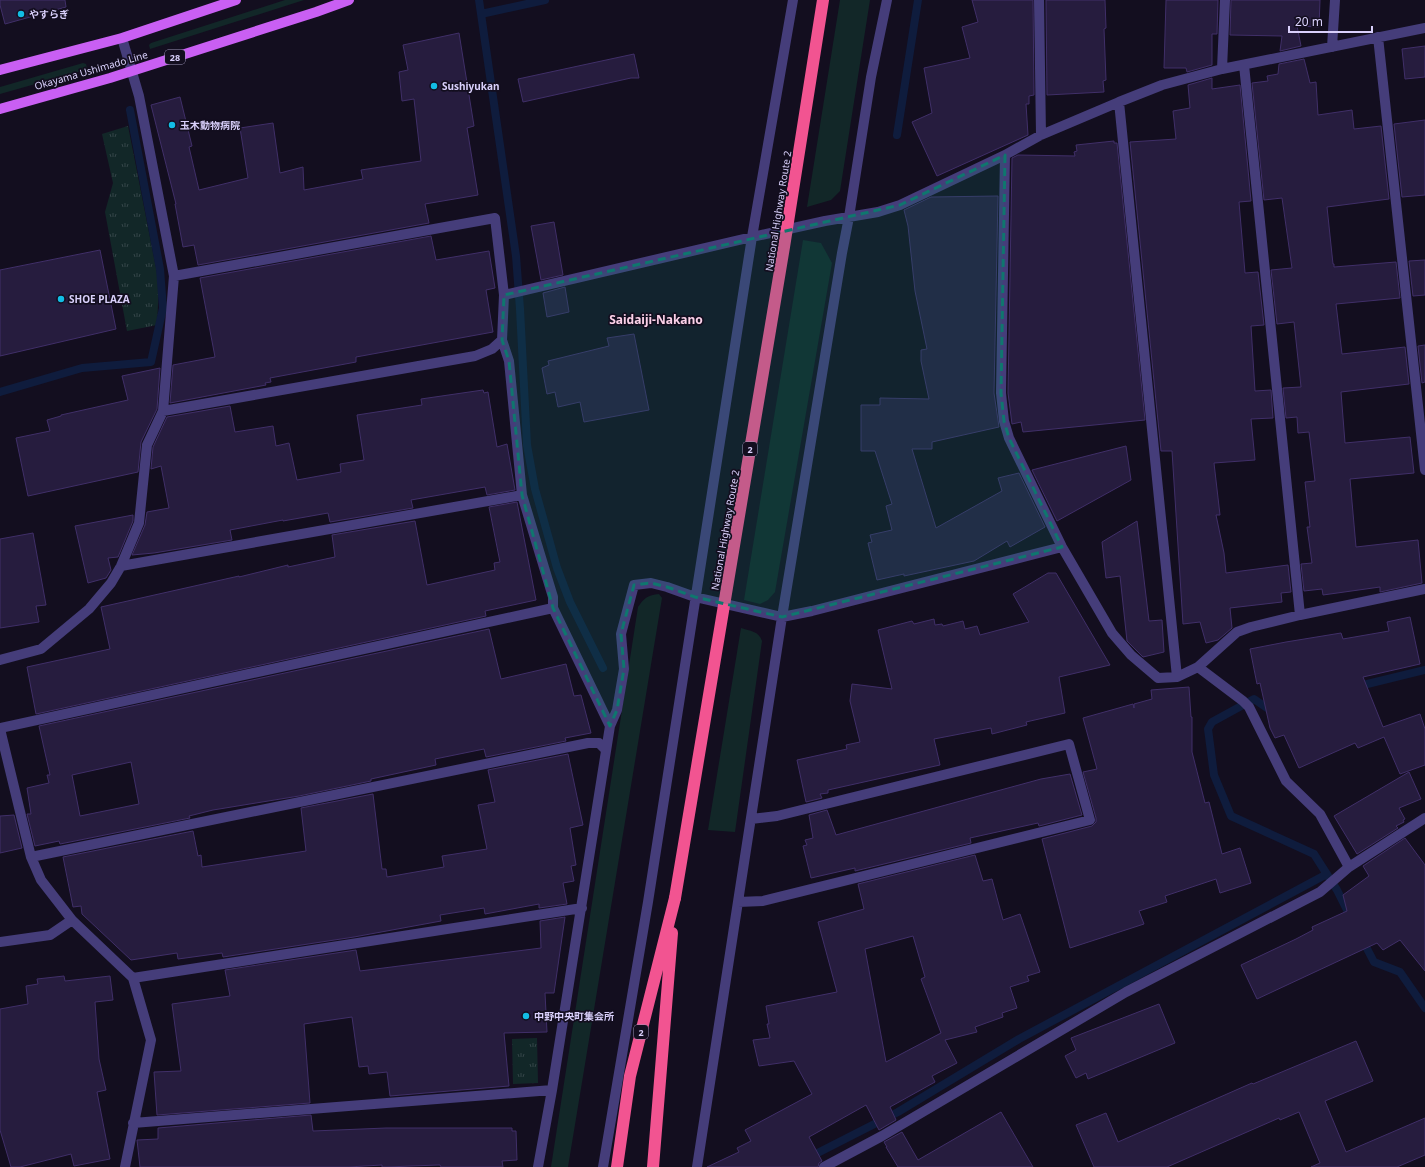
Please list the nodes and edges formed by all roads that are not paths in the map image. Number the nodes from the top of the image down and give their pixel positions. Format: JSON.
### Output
{"nodes":[{"id":1,"x":236,"y":0,"type":"edge"},
{"id":2,"x":349,"y":0,"type":"edge"},
{"id":3,"x":793,"y":0,"type":"edge"},
{"id":4,"x":823,"y":0,"type":"edge"},
{"id":5,"x":887,"y":0,"type":"edge"},
{"id":6,"x":1039,"y":0,"type":"edge"},
{"id":7,"x":1225,"y":0,"type":"edge"},
{"id":8,"x":1335,"y":0,"type":"edge"},
{"id":9,"x":1425,"y":28,"type":"edge"},
{"id":10,"x":1378,"y":37,"type":"junction"},
{"id":11,"x":122,"y":38,"type":"junction"},
{"id":12,"x":1332,"y":47,"type":"junction"},
{"id":13,"x":1244,"y":65,"type":"junction"},
{"id":14,"x":1222,"y":69,"type":"junction"},
{"id":15,"x":0,"y":70,"type":"edge"},
{"id":16,"x":132,"y":71,"type":"junction"},
{"id":17,"x":1119,"y":102,"type":"junction"},
{"id":18,"x":0,"y":109,"type":"edge"},
{"id":19,"x":1041,"y":135,"type":"junction"},
{"id":20,"x":1005,"y":156,"type":"junction"},
{"id":21,"x":849,"y":217,"type":"junction"},
{"id":22,"x":752,"y":237,"type":"junction"},
{"id":23,"x":174,"y":276,"type":"junction"},
{"id":24,"x":508,"y":294,"type":"junction"},
{"id":25,"x":502,"y":340,"type":"junction"},
{"id":26,"x":163,"y":410,"type":"junction"},
{"id":27,"x":1425,"y":470,"type":"edge"},
{"id":28,"x":522,"y":495,"type":"junction"},
{"id":29,"x":1062,"y":547,"type":"junction"},
{"id":30,"x":121,"y":566,"type":"junction"},
{"id":31,"x":1425,"y":589,"type":"edge"},
{"id":32,"x":695,"y":597,"type":"junction"},
{"id":33,"x":553,"y":608,"type":"junction"},
{"id":34,"x":1300,"y":615,"type":"junction"},
{"id":35,"x":782,"y":617,"type":"junction"},
{"id":36,"x":0,"y":660,"type":"edge"},
{"id":37,"x":1198,"y":667,"type":"junction"},
{"id":38,"x":1177,"y":677,"type":"junction"},
{"id":39,"x":610,"y":726,"type":"junction"},
{"id":40,"x":0,"y":729,"type":"edge"},
{"id":41,"x":606,"y":750,"type":"junction"},
{"id":42,"x":5,"y":771,"type":"edge"},
{"id":43,"x":1425,"y":818,"type":"edge"},
{"id":44,"x":751,"y":819,"type":"junction"},
{"id":45,"x":30,"y":856,"type":"junction"},
{"id":46,"x":1349,"y":867,"type":"junction"},
{"id":47,"x":675,"y":898,"type":"junction"},
{"id":48,"x":738,"y":902,"type":"junction"},
{"id":49,"x":582,"y":908,"type":"junction"},
{"id":50,"x":72,"y":920,"type":"junction"},
{"id":51,"x":0,"y":942,"type":"edge"},
{"id":52,"x":133,"y":978,"type":"junction"},
{"id":53,"x":552,"y":1090,"type":"junction"},
{"id":54,"x":133,"y":1123,"type":"junction"},
{"id":55,"x":125,"y":1167,"type":"edge"},
{"id":56,"x":538,"y":1167,"type":"edge"},
{"id":57,"x":603,"y":1167,"type":"edge"},
{"id":58,"x":617,"y":1167,"type":"edge"},
{"id":59,"x":653,"y":1167,"type":"edge"},
{"id":60,"x":697,"y":1167,"type":"edge"},
{"id":61,"x":824,"y":1167,"type":"edge"}],
"edges":[{"from":1,"to":11,"type":"main road"},
{"from":2,"to":16,"type":"main road","name":"Okayama Ushimado Line","number":"28"},
{"from":3,"to":22,"type":"street"},
{"from":4,"to":47,"type":"highway","name":"National Highway Route 2","number":"2","bridge":true},
{"from":5,"to":21,"type":"street"},
{"from":6,"to":19,"type":"street"},
{"from":7,"to":14,"type":"street"},
{"from":8,"to":12,"type":"street"},
{"from":9,"to":10,"type":"street"},
{"from":10,"to":12,"type":"street"},
{"from":10,"to":27,"type":"street"},
{"from":11,"to":15,"type":"main road"},
{"from":11,"to":16,"type":"street"},
{"from":12,"to":13,"type":"street"},
{"from":13,"to":14,"type":"street"},
{"from":13,"to":34,"type":"street"},
{"from":14,"to":17,"type":"street"},
{"from":16,"to":18,"type":"main road","name":"Okayama Ushimado Line","number":"28"},
{"from":16,"to":23,"type":"street"},
{"from":17,"to":19,"type":"street"},
{"from":17,"to":38,"type":"street"},
{"from":19,"to":20,"type":"street"},
{"from":20,"to":21,"type":"street"},
{"from":20,"to":29,"type":"street"},
{"from":21,"to":22,"type":"street"},
{"from":21,"to":35,"type":"street"},
{"from":22,"to":24,"type":"street"},
{"from":22,"to":32,"type":"street"},
{"from":23,"to":24,"type":"street"},
{"from":23,"to":26,"type":"street"},
{"from":24,"to":25,"type":"street"},
{"from":25,"to":26,"type":"street"},
{"from":25,"to":28,"type":"street"},
{"from":26,"to":30,"type":"street"},
{"from":28,"to":30,"type":"street"},
{"from":28,"to":33,"type":"street"},
{"from":29,"to":35,"type":"street"},
{"from":29,"to":38,"type":"street"},
{"from":30,"to":36,"type":"street"},
{"from":31,"to":34,"type":"street"},
{"from":32,"to":35,"type":"street"},
{"from":32,"to":39,"type":"street"},
{"from":32,"to":57,"type":"street"},
{"from":33,"to":39,"type":"street"},
{"from":33,"to":40,"type":"street"},
{"from":34,"to":37,"type":"street"},
{"from":35,"to":44,"type":"street"},
{"from":37,"to":38,"type":"street"},
{"from":37,"to":46,"type":"street"},
{"from":39,"to":41,"type":"street"},
{"from":40,"to":42,"type":"street"},
{"from":41,"to":45,"type":"street"},
{"from":41,"to":49,"type":"street"},
{"from":42,"to":45,"type":"street"},
{"from":43,"to":46,"type":"street"},
{"from":44,"to":48,"type":"street"},
{"from":44,"to":48,"type":"street"},
{"from":45,"to":50,"type":"street"},
{"from":46,"to":61,"type":"street"},
{"from":47,"to":58,"type":"highway","name":"National Highway Route 2","number":"2"},
{"from":47,"to":59,"type":"highway","name":"National Highway Route 2","number":"2"},
{"from":48,"to":60,"type":"street"},
{"from":49,"to":52,"type":"street"},
{"from":49,"to":53,"type":"street"},
{"from":50,"to":51,"type":"street"},
{"from":50,"to":52,"type":"street"},
{"from":52,"to":54,"type":"street"},
{"from":53,"to":54,"type":"street"},
{"from":53,"to":56,"type":"street"},
{"from":54,"to":55,"type":"street"}]}
